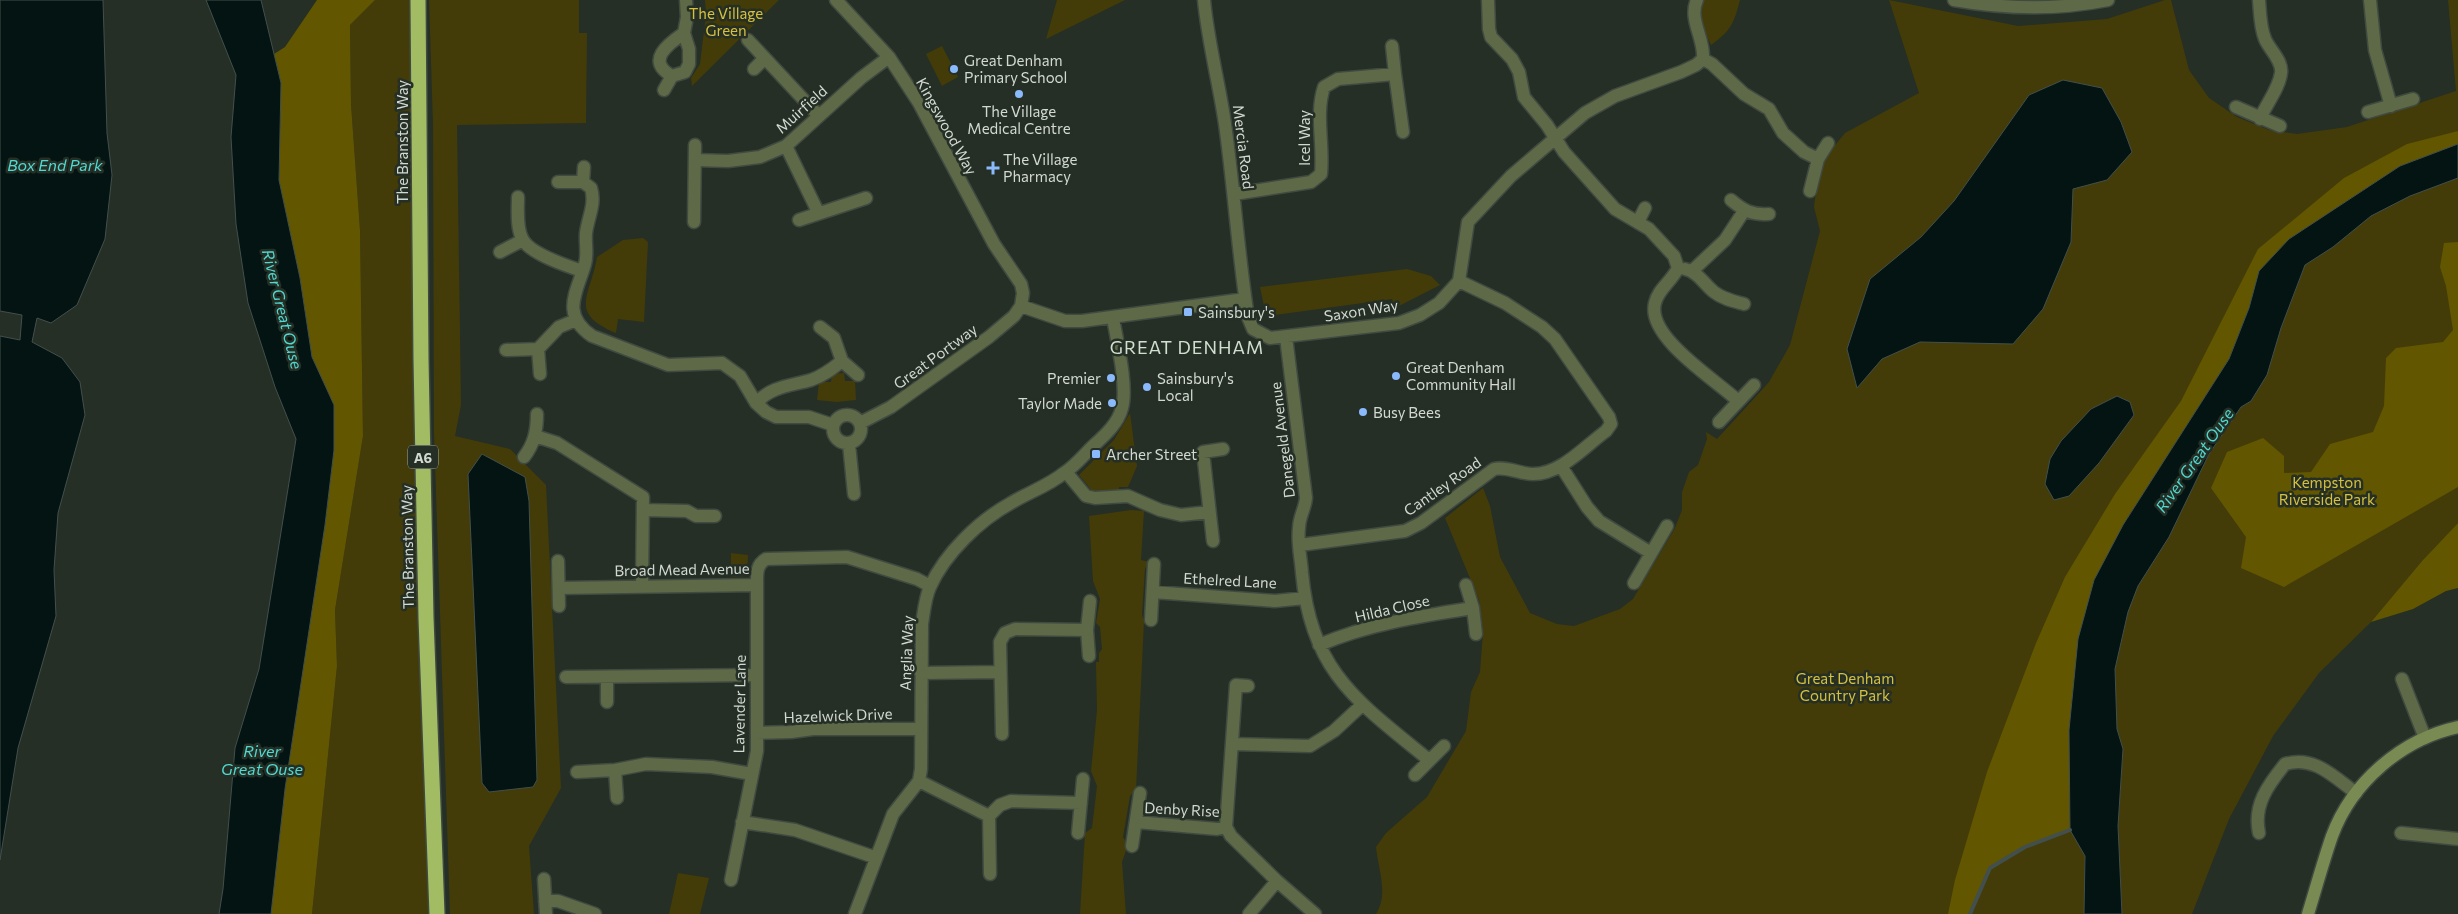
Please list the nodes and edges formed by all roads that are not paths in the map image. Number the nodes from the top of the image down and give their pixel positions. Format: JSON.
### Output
{"nodes":[{"id":1,"x":418,"y":0,"type":"edge"},
{"id":2,"x":686,"y":0,"type":"edge"},
{"id":3,"x":836,"y":0,"type":"edge"},
{"id":4,"x":1204,"y":0,"type":"edge"},
{"id":5,"x":1488,"y":0,"type":"edge"},
{"id":6,"x":1697,"y":0,"type":"edge"},
{"id":7,"x":1954,"y":0,"type":"edge"},
{"id":8,"x":2108,"y":0,"type":"edge"},
{"id":9,"x":2258,"y":0,"type":"edge"},
{"id":10,"x":2370,"y":0,"type":"edge"},
{"id":11,"x":684,"y":33,"type":"junction"},
{"id":12,"x":748,"y":40,"type":"dead end"},
{"id":13,"x":1392,"y":46,"type":"dead end"},
{"id":14,"x":889,"y":57,"type":"junction"},
{"id":15,"x":764,"y":59,"type":"junction"},
{"id":16,"x":1703,"y":59,"type":"junction"},
{"id":17,"x":754,"y":69,"type":"dead end"},
{"id":18,"x":1395,"y":74,"type":"junction"},
{"id":19,"x":672,"y":76,"type":"junction"},
{"id":20,"x":664,"y":90,"type":"dead end"},
{"id":21,"x":2413,"y":99,"type":"dead end"},
{"id":22,"x":2391,"y":106,"type":"junction"},
{"id":23,"x":2236,"y":108,"type":"dead end"},
{"id":24,"x":2368,"y":112,"type":"dead end"},
{"id":25,"x":818,"y":115,"type":"junction"},
{"id":26,"x":2260,"y":119,"type":"junction"},
{"id":27,"x":2280,"y":126,"type":"dead end"},
{"id":28,"x":1403,"y":132,"type":"dead end"},
{"id":29,"x":1554,"y":138,"type":"junction"},
{"id":30,"x":1828,"y":143,"type":"dead end"},
{"id":31,"x":695,"y":144,"type":"dead end"},
{"id":32,"x":786,"y":146,"type":"junction"},
{"id":33,"x":1818,"y":159,"type":"junction"},
{"id":34,"x":694,"y":160,"type":"junction"},
{"id":35,"x":584,"y":167,"type":"dead end"},
{"id":36,"x":558,"y":182,"type":"dead end"},
{"id":37,"x":583,"y":182,"type":"junction"},
{"id":38,"x":1810,"y":191,"type":"dead end"},
{"id":39,"x":1234,"y":194,"type":"junction"},
{"id":40,"x":518,"y":197,"type":"dead end"},
{"id":41,"x":866,"y":198,"type":"dead end"},
{"id":42,"x":1731,"y":200,"type":"dead end"},
{"id":43,"x":1645,"y":208,"type":"dead end"},
{"id":44,"x":1744,"y":211,"type":"junction"},
{"id":45,"x":818,"y":212,"type":"junction"},
{"id":46,"x":1769,"y":214,"type":"dead end"},
{"id":47,"x":799,"y":220,"type":"dead end"},
{"id":48,"x":694,"y":222,"type":"dead end"},
{"id":49,"x":1638,"y":222,"type":"junction"},
{"id":50,"x":523,"y":240,"type":"junction"},
{"id":51,"x":500,"y":252,"type":"dead end"},
{"id":52,"x":1678,"y":268,"type":"junction"},
{"id":53,"x":582,"y":271,"type":"junction"},
{"id":54,"x":1692,"y":271,"type":"junction"},
{"id":55,"x":1459,"y":281,"type":"junction"},
{"id":56,"x":1245,"y":299,"type":"junction"},
{"id":57,"x":1744,"y":304,"type":"dead end"},
{"id":58,"x":1021,"y":306,"type":"junction"},
{"id":59,"x":1113,"y":318,"type":"junction"},
{"id":60,"x":576,"y":320,"type":"junction"},
{"id":61,"x":820,"y":327,"type":"dead end"},
{"id":62,"x":1286,"y":337,"type":"junction"},
{"id":63,"x":538,"y":349,"type":"junction"},
{"id":64,"x":506,"y":350,"type":"dead end"},
{"id":65,"x":842,"y":362,"type":"junction"},
{"id":66,"x":540,"y":374,"type":"dead end"},
{"id":67,"x":858,"y":375,"type":"dead end"},
{"id":68,"x":1754,"y":386,"type":"dead end"},
{"id":69,"x":1737,"y":400,"type":"junction"},
{"id":70,"x":756,"y":403,"type":"junction"},
{"id":71,"x":537,"y":414,"type":"dead end"},
{"id":72,"x":1719,"y":422,"type":"dead end"},
{"id":73,"x":860,"y":423,"type":"junction"},
{"id":74,"x":833,"y":425,"type":"junction"},
{"id":75,"x":535,"y":436,"type":"junction"},
{"id":76,"x":848,"y":444,"type":"junction"},
{"id":77,"x":1223,"y":449,"type":"dead end"},
{"id":78,"x":524,"y":458,"type":"dead end"},
{"id":79,"x":1561,"y":466,"type":"junction"},
{"id":80,"x":1066,"y":472,"type":"junction"},
{"id":81,"x":854,"y":494,"type":"dead end"},
{"id":82,"x":643,"y":510,"type":"junction"},
{"id":83,"x":1210,"y":512,"type":"junction"},
{"id":84,"x":715,"y":516,"type":"dead end"},
{"id":85,"x":1667,"y":526,"type":"dead end"},
{"id":86,"x":1213,"y":541,"type":"dead end"},
{"id":87,"x":1300,"y":545,"type":"junction"},
{"id":88,"x":1651,"y":553,"type":"junction"},
{"id":89,"x":558,"y":561,"type":"dead end"},
{"id":90,"x":1154,"y":564,"type":"dead end"},
{"id":91,"x":1634,"y":584,"type":"dead end"},
{"id":92,"x":757,"y":585,"type":"junction"},
{"id":93,"x":1466,"y":585,"type":"dead end"},
{"id":94,"x":642,"y":586,"type":"junction"},
{"id":95,"x":930,"y":586,"type":"junction"},
{"id":96,"x":559,"y":588,"type":"junction"},
{"id":97,"x":1153,"y":592,"type":"junction"},
{"id":98,"x":1305,"y":598,"type":"junction"},
{"id":99,"x":1090,"y":601,"type":"dead end"},
{"id":100,"x":560,"y":606,"type":"dead end"},
{"id":101,"x":1473,"y":608,"type":"junction"},
{"id":102,"x":1151,"y":620,"type":"dead end"},
{"id":103,"x":1087,"y":630,"type":"junction"},
{"id":104,"x":1476,"y":634,"type":"dead end"},
{"id":105,"x":1319,"y":645,"type":"junction"},
{"id":106,"x":1089,"y":656,"type":"dead end"},
{"id":107,"x":1000,"y":672,"type":"junction"},
{"id":108,"x":921,"y":673,"type":"junction"},
{"id":109,"x":757,"y":675,"type":"junction"},
{"id":110,"x":566,"y":677,"type":"dead end"},
{"id":111,"x":607,"y":678,"type":"junction"},
{"id":112,"x":1248,"y":686,"type":"dead end"},
{"id":113,"x":2402,"y":686,"type":"dead end"},
{"id":114,"x":607,"y":702,"type":"dead end"},
{"id":115,"x":1362,"y":705,"type":"junction"},
{"id":116,"x":2458,"y":727,"type":"edge"},
{"id":117,"x":920,"y":729,"type":"junction"},
{"id":118,"x":757,"y":733,"type":"junction"},
{"id":119,"x":1002,"y":734,"type":"dead end"},
{"id":120,"x":2425,"y":738,"type":"junction"},
{"id":121,"x":1232,"y":744,"type":"junction"},
{"id":122,"x":1444,"y":746,"type":"dead end"},
{"id":123,"x":1429,"y":760,"type":"junction"},
{"id":124,"x":615,"y":770,"type":"junction"},
{"id":125,"x":577,"y":772,"type":"dead end"},
{"id":126,"x":752,"y":774,"type":"junction"},
{"id":127,"x":1415,"y":775,"type":"dead end"},
{"id":128,"x":1083,"y":779,"type":"dead end"},
{"id":129,"x":919,"y":781,"type":"junction"},
{"id":130,"x":1140,"y":793,"type":"dead end"},
{"id":131,"x":2356,"y":793,"type":"junction"},
{"id":132,"x":616,"y":798,"type":"dead end"},
{"id":133,"x":1081,"y":803,"type":"junction"},
{"id":134,"x":990,"y":816,"type":"junction"},
{"id":135,"x":742,"y":822,"type":"junction"},
{"id":136,"x":1136,"y":822,"type":"junction"},
{"id":137,"x":1226,"y":828,"type":"junction"},
{"id":138,"x":1078,"y":832,"type":"dead end"},
{"id":139,"x":2259,"y":833,"type":"dead end"},
{"id":140,"x":2401,"y":833,"type":"dead end"},
{"id":141,"x":2458,"y":839,"type":"edge"},
{"id":142,"x":1132,"y":846,"type":"dead end"},
{"id":143,"x":874,"y":857,"type":"junction"},
{"id":144,"x":990,"y":874,"type":"dead end"},
{"id":145,"x":544,"y":879,"type":"dead end"},
{"id":146,"x":731,"y":880,"type":"dead end"},
{"id":147,"x":1277,"y":881,"type":"junction"},
{"id":148,"x":545,"y":908,"type":"edge"},
{"id":149,"x":437,"y":914,"type":"edge"},
{"id":150,"x":595,"y":914,"type":"edge"},
{"id":151,"x":855,"y":914,"type":"edge"},
{"id":152,"x":1249,"y":914,"type":"edge"},
{"id":153,"x":1315,"y":914,"type":"edge"},
{"id":154,"x":2308,"y":914,"type":"edge"}],
"edges":[{"from":1,"to":149,"type":"highway","name":"The Branston Way","number":"A6"},
{"from":2,"to":11,"type":"street"},
{"from":3,"to":14,"type":"street","name":"Kingswood Way"},
{"from":4,"to":39,"type":"street","name":"Mercia Road"},
{"from":5,"to":29,"type":"street"},
{"from":6,"to":16,"type":"street"},
{"from":7,"to":8,"type":"street"},
{"from":9,"to":26,"type":"street"},
{"from":10,"to":22,"type":"street"},
{"from":11,"to":19,"type":"street"},
{"from":11,"to":19,"type":"street"},
{"from":12,"to":15,"type":"street"},
{"from":13,"to":18,"type":"street"},
{"from":14,"to":25,"type":"street","name":"Muirfield"},
{"from":14,"to":58,"type":"street","name":"Kingswood Way"},
{"from":15,"to":17,"type":"street"},
{"from":15,"to":25,"type":"street"},
{"from":16,"to":29,"type":"street"},
{"from":16,"to":33,"type":"street"},
{"from":18,"to":28,"type":"street"},
{"from":18,"to":39,"type":"street","name":"Icel Way"},
{"from":19,"to":20,"type":"street"},
{"from":21,"to":22,"type":"street"},
{"from":22,"to":24,"type":"street"},
{"from":23,"to":26,"type":"street"},
{"from":25,"to":32,"type":"street","name":"Muirfield"},
{"from":26,"to":27,"type":"street"},
{"from":29,"to":49,"type":"street"},
{"from":29,"to":55,"type":"street"},
{"from":30,"to":33,"type":"street"},
{"from":31,"to":34,"type":"street"},
{"from":32,"to":34,"type":"street","name":"Muirfield"},
{"from":32,"to":45,"type":"street"},
{"from":33,"to":38,"type":"street"},
{"from":34,"to":48,"type":"street"},
{"from":35,"to":37,"type":"street"},
{"from":36,"to":37,"type":"street"},
{"from":37,"to":53,"type":"street"},
{"from":39,"to":56,"type":"street","name":"Mercia Road"},
{"from":40,"to":50,"type":"street"},
{"from":41,"to":45,"type":"street"},
{"from":42,"to":44,"type":"street"},
{"from":43,"to":49,"type":"street"},
{"from":44,"to":46,"type":"street"},
{"from":44,"to":54,"type":"street"},
{"from":45,"to":47,"type":"street"},
{"from":49,"to":52,"type":"street"},
{"from":50,"to":51,"type":"street"},
{"from":50,"to":53,"type":"street"},
{"from":52,"to":54,"type":"street"},
{"from":52,"to":69,"type":"street"},
{"from":53,"to":60,"type":"street"},
{"from":54,"to":57,"type":"street"},
{"from":55,"to":62,"type":"street","name":"Saxon Way"},
{"from":55,"to":79,"type":"street","name":"Cantley Road"},
{"from":56,"to":59,"type":"street"},
{"from":56,"to":62,"type":"street","name":"Saxon Way"},
{"from":58,"to":59,"type":"street"},
{"from":58,"to":73,"type":"street","name":"Great Portway"},
{"from":59,"to":80,"type":"street","name":"Anglia Way"},
{"from":60,"to":63,"type":"street"},
{"from":60,"to":70,"type":"street"},
{"from":61,"to":65,"type":"street"},
{"from":62,"to":87,"type":"street","name":"Danegeld Avenue"},
{"from":63,"to":64,"type":"street"},
{"from":63,"to":66,"type":"street"},
{"from":65,"to":67,"type":"street"},
{"from":65,"to":70,"type":"street"},
{"from":68,"to":69,"type":"street"},
{"from":69,"to":72,"type":"street"},
{"from":70,"to":74,"type":"street"},
{"from":71,"to":75,"type":"street"},
{"from":73,"to":74,"type":"street"},
{"from":73,"to":76,"type":"street"},
{"from":74,"to":76,"type":"street"},
{"from":75,"to":78,"type":"street"},
{"from":75,"to":82,"type":"street"},
{"from":76,"to":81,"type":"street"},
{"from":77,"to":83,"type":"street"},
{"from":79,"to":87,"type":"street","name":"Cantley Road"},
{"from":79,"to":88,"type":"street"},
{"from":80,"to":83,"type":"street"},
{"from":80,"to":95,"type":"street","name":"Anglia Way"},
{"from":82,"to":84,"type":"street"},
{"from":82,"to":94,"type":"street"},
{"from":83,"to":86,"type":"street"},
{"from":85,"to":88,"type":"street"},
{"from":87,"to":98,"type":"street","name":"Danegeld Avenue"},
{"from":88,"to":91,"type":"street"},
{"from":89,"to":96,"type":"street"},
{"from":90,"to":97,"type":"street"},
{"from":92,"to":94,"type":"street","name":"Broad Mead Avenue"},
{"from":92,"to":95,"type":"street","name":"Broad Mead Avenue"},
{"from":92,"to":109,"type":"street","name":"Lavender Lane"},
{"from":93,"to":101,"type":"street"},
{"from":94,"to":96,"type":"street","name":"Broad Mead Avenue"},
{"from":95,"to":108,"type":"street","name":"Anglia Way"},
{"from":96,"to":100,"type":"street"},
{"from":97,"to":98,"type":"street","name":"Ethelred Lane"},
{"from":97,"to":102,"type":"street"},
{"from":98,"to":105,"type":"street","name":"Danegeld Avenue"},
{"from":99,"to":103,"type":"street"},
{"from":101,"to":104,"type":"street"},
{"from":101,"to":105,"type":"street","name":"Hilda Close"},
{"from":103,"to":106,"type":"street"},
{"from":103,"to":107,"type":"street"},
{"from":105,"to":115,"type":"street","name":"Danegeld Avenue"},
{"from":107,"to":108,"type":"street"},
{"from":107,"to":119,"type":"street"},
{"from":108,"to":117,"type":"street","name":"Anglia Way"},
{"from":109,"to":111,"type":"street"},
{"from":109,"to":118,"type":"street","name":"Lavender Lane"},
{"from":110,"to":111,"type":"street"},
{"from":111,"to":114,"type":"street"},
{"from":112,"to":121,"type":"street"},
{"from":113,"to":120,"type":"street"},
{"from":115,"to":121,"type":"street"},
{"from":115,"to":123,"type":"street","name":"Danegeld Avenue"},
{"from":116,"to":120,"type":"street"},
{"from":117,"to":118,"type":"street","name":"Hazelwick Drive"},
{"from":117,"to":129,"type":"street","name":"Anglia Way"},
{"from":118,"to":126,"type":"street","name":"Lavender Lane"},
{"from":120,"to":131,"type":"street"},
{"from":121,"to":137,"type":"street"},
{"from":122,"to":123,"type":"street"},
{"from":123,"to":127,"type":"street"},
{"from":124,"to":125,"type":"street"},
{"from":124,"to":126,"type":"street"},
{"from":124,"to":132,"type":"street"},
{"from":126,"to":135,"type":"street","name":"Lavender Lane"},
{"from":128,"to":133,"type":"street"},
{"from":129,"to":134,"type":"street"},
{"from":129,"to":143,"type":"street"},
{"from":130,"to":136,"type":"street","name":"Denby Rise"},
{"from":131,"to":139,"type":"street"},
{"from":131,"to":154,"type":"street"},
{"from":133,"to":134,"type":"street"},
{"from":133,"to":138,"type":"street"},
{"from":134,"to":144,"type":"street"},
{"from":135,"to":143,"type":"street"},
{"from":135,"to":146,"type":"street","name":"Lavender Lane"},
{"from":136,"to":137,"type":"street","name":"Denby Rise"},
{"from":136,"to":142,"type":"street","name":"Denby Rise"},
{"from":137,"to":147,"type":"street"},
{"from":140,"to":141,"type":"street"},
{"from":143,"to":151,"type":"street"},
{"from":145,"to":148,"type":"street"},
{"from":147,"to":152,"type":"street"},
{"from":147,"to":153,"type":"street"},
{"from":148,"to":150,"type":"street"}]}
